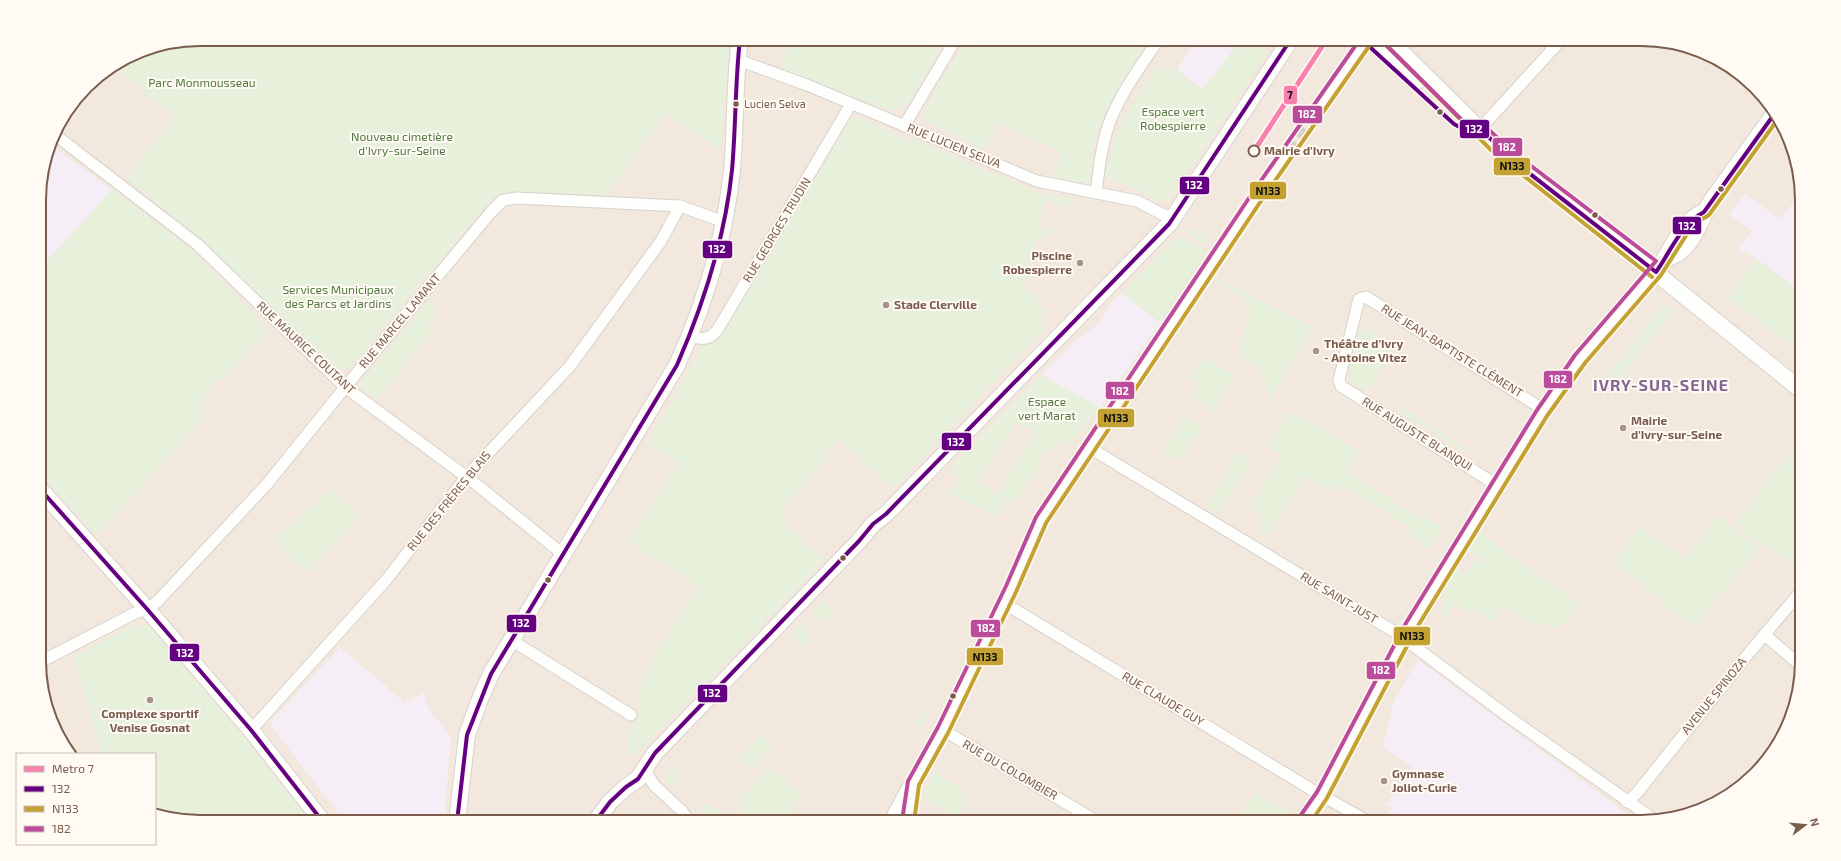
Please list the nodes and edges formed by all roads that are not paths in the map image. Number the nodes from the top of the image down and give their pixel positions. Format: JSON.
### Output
{"nodes":[{"id":1,"x":739,"y":46,"type":"edge"},
{"id":2,"x":952,"y":46,"type":"edge"},
{"id":3,"x":1154,"y":46,"type":"edge"},
{"id":4,"x":1286,"y":46,"type":"edge"},
{"id":5,"x":1362,"y":46,"type":"edge"},
{"id":6,"x":1375,"y":46,"type":"edge"},
{"id":7,"x":1395,"y":46,"type":"edge"},
{"id":8,"x":1554,"y":48,"type":"edge"},
{"id":9,"x":738,"y":60,"type":"junction"},
{"id":10,"x":1320,"y":103,"type":"tunnel mouth"},
{"id":11,"x":851,"y":104,"type":"junction"},
{"id":12,"x":1771,"y":118,"type":"edge"},
{"id":13,"x":904,"y":126,"type":"junction"},
{"id":14,"x":1480,"y":129,"type":"junction"},
{"id":15,"x":59,"y":138,"type":"edge"},
{"id":16,"x":1289,"y":151,"type":"tunnel mouth"},
{"id":17,"x":1542,"y":183,"type":"tunnel mouth"},
{"id":18,"x":1096,"y":193,"type":"junction"},
{"id":19,"x":1568,"y":202,"type":"tunnel mouth"},
{"id":20,"x":680,"y":206,"type":"junction"},
{"id":21,"x":1172,"y":219,"type":"junction"},
{"id":22,"x":724,"y":222,"type":"junction"},
{"id":23,"x":1660,"y":266,"type":"junction"},
{"id":24,"x":690,"y":336,"type":"junction"},
{"id":25,"x":1339,"y":380,"type":"joint"},
{"id":26,"x":1795,"y":385,"type":"edge"},
{"id":27,"x":345,"y":387,"type":"junction"},
{"id":28,"x":1544,"y":410,"type":"junction"},
{"id":29,"x":1090,"y":448,"type":"junction"},
{"id":30,"x":466,"y":477,"type":"junction"},
{"id":31,"x":1498,"y":486,"type":"junction"},
{"id":32,"x":46,"y":495,"type":"edge"},
{"id":33,"x":564,"y":555,"type":"junction"},
{"id":34,"x":1795,"y":599,"type":"edge"},
{"id":35,"x":1004,"y":603,"type":"junction"},
{"id":36,"x":148,"y":608,"type":"junction"},
{"id":37,"x":1765,"y":635,"type":"junction"},
{"id":38,"x":511,"y":640,"type":"junction"},
{"id":39,"x":1404,"y":640,"type":"junction"},
{"id":40,"x":46,"y":659,"type":"edge"},
{"id":41,"x":1795,"y":661,"type":"edge"},
{"id":42,"x":631,"y":715,"type":"dead end"},
{"id":43,"x":251,"y":730,"type":"junction"},
{"id":44,"x":943,"y":730,"type":"junction"},
{"id":45,"x":644,"y":769,"type":"junction"},
{"id":46,"x":913,"y":783,"type":"junction"},
{"id":47,"x":1322,"y":796,"type":"junction"},
{"id":48,"x":1628,"y":802,"type":"junction"},
{"id":49,"x":318,"y":815,"type":"edge"},
{"id":50,"x":458,"y":815,"type":"edge"},
{"id":51,"x":600,"y":815,"type":"edge"},
{"id":52,"x":685,"y":815,"type":"edge"},
{"id":53,"x":893,"y":815,"type":"edge"},
{"id":54,"x":909,"y":815,"type":"edge"},
{"id":55,"x":1086,"y":815,"type":"edge"},
{"id":56,"x":1308,"y":815,"type":"edge"},
{"id":57,"x":1356,"y":815,"type":"edge"},
{"id":58,"x":1647,"y":815,"type":"edge"}],
"edges":[{"from":1,"to":9,"type":"main road"},
{"from":2,"to":13,"type":"street"},
{"from":3,"to":18,"type":"street"},
{"from":4,"to":21,"type":"main road"},
{"from":5,"to":10,"type":"street"},
{"from":6,"to":14,"type":"main road"},
{"from":7,"to":14,"type":"main road"},
{"from":8,"to":14,"type":"street"},
{"from":9,"to":11,"type":"street","name":"RUE LUCIEN SELVA"},
{"from":9,"to":22,"type":"main road"},
{"from":11,"to":13,"type":"street","name":"RUE LUCIEN SELVA"},
{"from":11,"to":24,"type":"street","name":"RUE GEORGES TRUDIN"},
{"from":12,"to":23,"type":"main road"},
{"from":13,"to":18,"type":"street","name":"RUE LUCIEN SELVA"},
{"from":14,"to":17,"type":"main road"},
{"from":15,"to":27,"type":"street","name":"RUE MAURICE COUTANT"},
{"from":16,"to":29,"type":"street"},
{"from":18,"to":21,"type":"street","name":"RUE LUCIEN SELVA"},
{"from":19,"to":23,"type":"main road"},
{"from":20,"to":22,"type":"street","name":"RUE MARCEL LAMANT"},
{"from":20,"to":27,"type":"street","name":"RUE MARCEL LAMANT"},
{"from":20,"to":30,"type":"street","name":"RUE DES FRÈRES BLAIS"},
{"from":21,"to":45,"type":"main road"},
{"from":22,"to":24,"type":"main road"},
{"from":23,"to":26,"type":"main road"},
{"from":23,"to":28,"type":"main road"},
{"from":24,"to":33,"type":"main road"},
{"from":25,"to":28,"type":"street","name":"RUE JEAN-BAPTISTE CLÉMENT"},
{"from":25,"to":31,"type":"street","name":"RUE AUGUSTE BLANQUI"},
{"from":27,"to":30,"type":"street","name":"RUE MAURICE COUTANT"},
{"from":27,"to":36,"type":"street","name":"RUE MARCEL LAMANT"},
{"from":28,"to":31,"type":"main road"},
{"from":29,"to":35,"type":"street"},
{"from":29,"to":39,"type":"street","name":"RUE SAINT-JUST"},
{"from":30,"to":33,"type":"street","name":"RUE MAURICE COUTANT"},
{"from":30,"to":43,"type":"street","name":"RUE DES FRÈRES BLAIS"},
{"from":31,"to":39,"type":"main road"},
{"from":32,"to":36,"type":"main road"},
{"from":33,"to":38,"type":"main road"},
{"from":34,"to":37,"type":"street","name":"AVENUE SPINOZA"},
{"from":35,"to":44,"type":"street"},
{"from":35,"to":47,"type":"street","name":"RUE CLAUDE GUY"},
{"from":36,"to":40,"type":"street","name":"RUE MARCEL LAMANT"},
{"from":36,"to":43,"type":"main road"},
{"from":37,"to":41,"type":"street"},
{"from":37,"to":48,"type":"street","name":"AVENUE SPINOZA"},
{"from":38,"to":42,"type":"street"},
{"from":38,"to":50,"type":"main road"},
{"from":39,"to":47,"type":"main road"},
{"from":39,"to":48,"type":"street","name":"RUE SAINT-JUST"},
{"from":43,"to":49,"type":"main road"},
{"from":44,"to":46,"type":"street"},
{"from":44,"to":55,"type":"street","name":"RUE DU COLOMBIER"},
{"from":45,"to":51,"type":"main road"},
{"from":45,"to":52,"type":"street"},
{"from":46,"to":53,"type":"street"},
{"from":46,"to":54,"type":"street"},
{"from":47,"to":56,"type":"main road"},
{"from":47,"to":57,"type":"street","name":"RUE CLAUDE GUY"},
{"from":48,"to":58,"type":"street","name":"RUE SAINT-JUST"}]}
